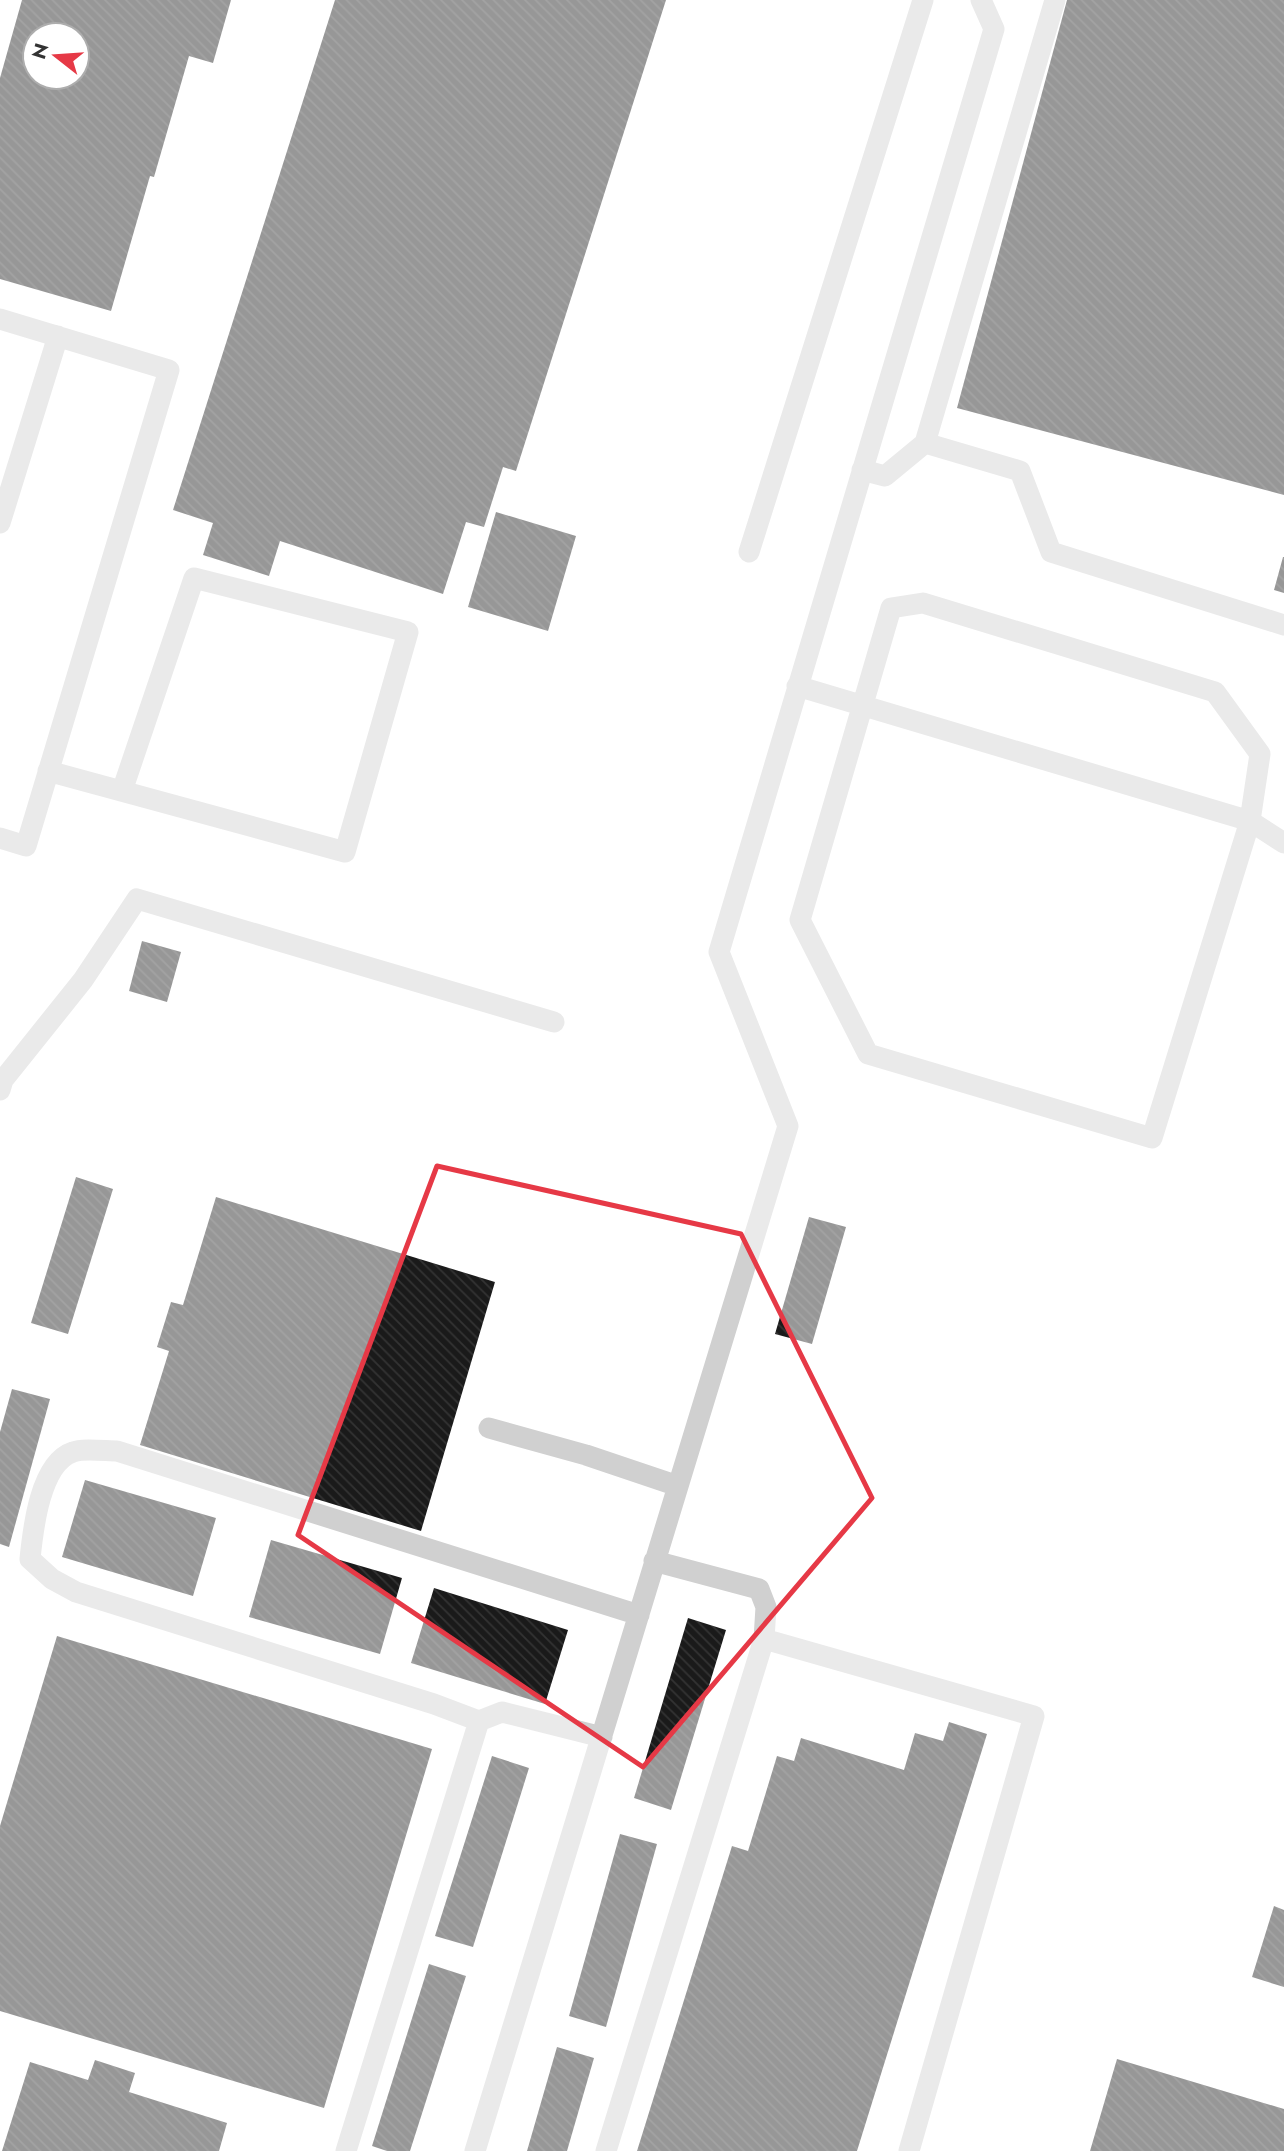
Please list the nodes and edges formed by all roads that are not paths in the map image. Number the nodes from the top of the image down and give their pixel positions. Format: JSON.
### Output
{"nodes":[{"id":1,"x":923,"y":0,"type":"edge"},
{"id":2,"x":981,"y":0,"type":"edge"},
{"id":3,"x":1055,"y":0,"type":"edge"},
{"id":4,"x":0,"y":319,"type":"edge"},
{"id":5,"x":58,"y":337,"type":"junction"},
{"id":6,"x":925,"y":443,"type":"junction"},
{"id":7,"x":862,"y":470,"type":"junction"},
{"id":8,"x":0,"y":523,"type":"edge"},
{"id":9,"x":749,"y":552,"type":"dead end"},
{"id":10,"x":1284,"y":625,"type":"edge"},
{"id":11,"x":797,"y":686,"type":"junction"},
{"id":12,"x":861,"y":705,"type":"junction"},
{"id":13,"x":48,"y":771,"type":"junction"},
{"id":14,"x":122,"y":791,"type":"junction"},
{"id":15,"x":1250,"y":821,"type":"junction"},
{"id":16,"x":0,"y":838,"type":"edge"},
{"id":17,"x":1284,"y":844,"type":"edge"},
{"id":18,"x":554,"y":1022,"type":"dead end"},
{"id":19,"x":0,"y":1090,"type":"edge"},
{"id":20,"x":489,"y":1428,"type":"dead end"},
{"id":21,"x":678,"y":1486,"type":"junction"},
{"id":22,"x":654,"y":1560,"type":"junction"},
{"id":23,"x":639,"y":1615,"type":"junction"},
{"id":24,"x":764,"y":1639,"type":"junction"},
{"id":25,"x":479,"y":1721,"type":"junction"},
{"id":26,"x":602,"y":1737,"type":"junction"},
{"id":27,"x":346,"y":2151,"type":"edge"},
{"id":28,"x":475,"y":2151,"type":"edge"},
{"id":29,"x":606,"y":2151,"type":"edge"},
{"id":30,"x":909,"y":2151,"type":"edge"}],
"edges":[{"from":1,"to":9,"type":"lane"},
{"from":2,"to":7,"type":"lane"},
{"from":3,"to":6,"type":"lane"},
{"from":4,"to":5,"type":"lane"},
{"from":5,"to":8,"type":"lane"},
{"from":5,"to":13,"type":"lane"},
{"from":6,"to":7,"type":"lane"},
{"from":6,"to":10,"type":"lane"},
{"from":7,"to":11,"type":"lane"},
{"from":11,"to":12,"type":"lane"},
{"from":11,"to":21,"type":"lane"},
{"from":12,"to":15,"type":"lane"},
{"from":12,"to":15,"type":"lane"},
{"from":12,"to":15,"type":"lane"},
{"from":13,"to":14,"type":"lane"},
{"from":13,"to":16,"type":"lane"},
{"from":14,"to":14,"type":"lane"},
{"from":15,"to":17,"type":"lane"},
{"from":18,"to":19,"type":"lane"},
{"from":20,"to":21,"type":"lane"},
{"from":21,"to":22,"type":"lane"},
{"from":22,"to":23,"type":"lane"},
{"from":22,"to":24,"type":"lane"},
{"from":23,"to":25,"type":"lane"},
{"from":23,"to":26,"type":"lane"},
{"from":24,"to":29,"type":"lane"},
{"from":24,"to":30,"type":"lane"},
{"from":25,"to":26,"type":"lane"},
{"from":25,"to":27,"type":"lane"},
{"from":26,"to":28,"type":"lane"}]}
